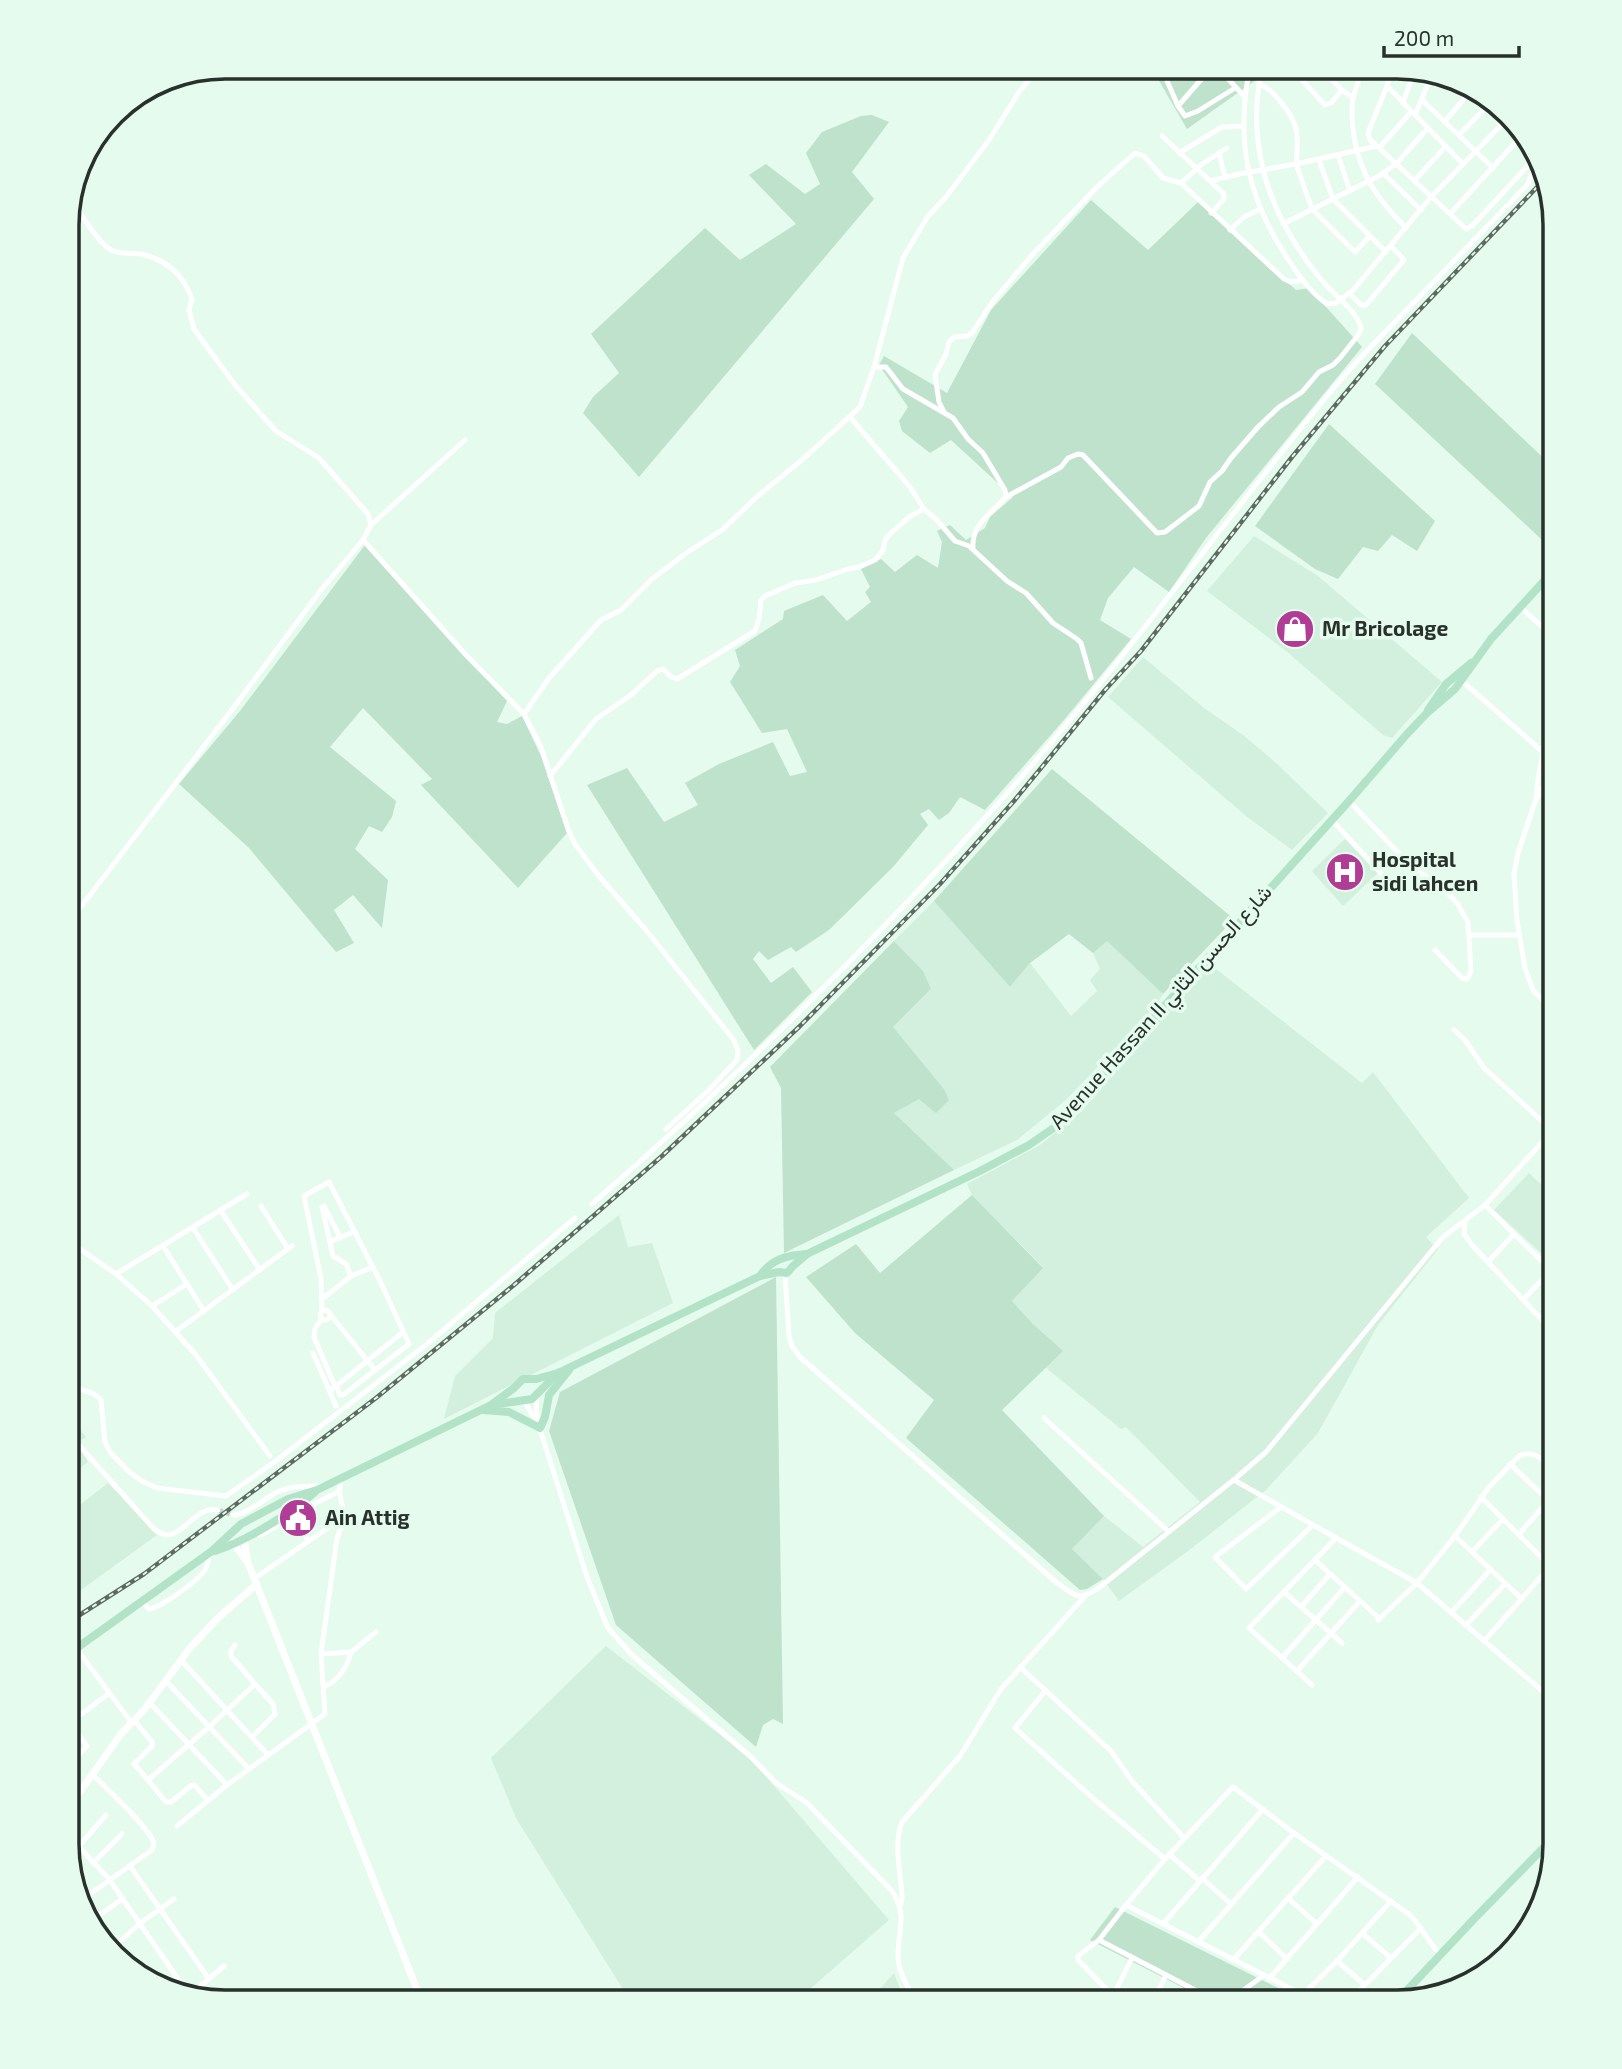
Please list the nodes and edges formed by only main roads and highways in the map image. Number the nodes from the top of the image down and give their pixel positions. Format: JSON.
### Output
{"nodes":[{"id":1,"x":1543,"y":583,"type":"edge"},
{"id":2,"x":790,"y":1261,"type":"junction"},
{"id":3,"x":775,"y":1262,"type":"junction"},
{"id":4,"x":782,"y":1273,"type":"junction"},
{"id":5,"x":760,"y":1276,"type":"junction"},
{"id":6,"x":570,"y":1367,"type":"junction"},
{"id":7,"x":558,"y":1373,"type":"junction"},
{"id":8,"x":531,"y":1379,"type":"junction"},
{"id":9,"x":516,"y":1386,"type":"junction"},
{"id":10,"x":536,"y":1394,"type":"junction"},
{"id":11,"x":523,"y":1400,"type":"junction"},
{"id":12,"x":491,"y":1405,"type":"junction"},
{"id":13,"x":480,"y":1410,"type":"junction"},
{"id":14,"x":321,"y":1488,"type":"junction"},
{"id":15,"x":282,"y":1502,"type":"junction"},
{"id":16,"x":292,"y":1514,"type":"junction"},
{"id":17,"x":236,"y":1527,"type":"junction"},
{"id":18,"x":239,"y":1540,"type":"junction"},
{"id":19,"x":210,"y":1553,"type":"junction"},
{"id":20,"x":79,"y":1646,"type":"edge"},
{"id":21,"x":1543,"y":1850,"type":"edge"},
{"id":22,"x":1408,"y":1989,"type":"edge"}],
"edges":[{"from":1,"to":2,"type":"main road","name":"Avenue Hassan II شارع الحسن الثاني"},
{"from":2,"to":3,"type":"main road"},
{"from":2,"to":4,"type":"main road"},
{"from":3,"to":4,"type":"main road"},
{"from":3,"to":5,"type":"main road"},
{"from":4,"to":5,"type":"main road"},
{"from":5,"to":6,"type":"main road"},
{"from":6,"to":7,"type":"main road"},
{"from":6,"to":13,"type":"main road"},
{"from":7,"to":8,"type":"main road"},
{"from":7,"to":10,"type":"main road"},
{"from":8,"to":9,"type":"main road"},
{"from":8,"to":10,"type":"main road"},
{"from":9,"to":11,"type":"main road"},
{"from":9,"to":12,"type":"main road"},
{"from":10,"to":11,"type":"main road"},
{"from":11,"to":12,"type":"main road"},
{"from":12,"to":13,"type":"main road"},
{"from":13,"to":14,"type":"main road"},
{"from":14,"to":15,"type":"main road"},
{"from":14,"to":16,"type":"main road"},
{"from":15,"to":16,"type":"main road"},
{"from":15,"to":17,"type":"main road"},
{"from":16,"to":18,"type":"main road"},
{"from":17,"to":18,"type":"main road"},
{"from":17,"to":19,"type":"main road"},
{"from":18,"to":19,"type":"main road"},
{"from":19,"to":20,"type":"main road"},
{"from":21,"to":22,"type":"main road"}]}
